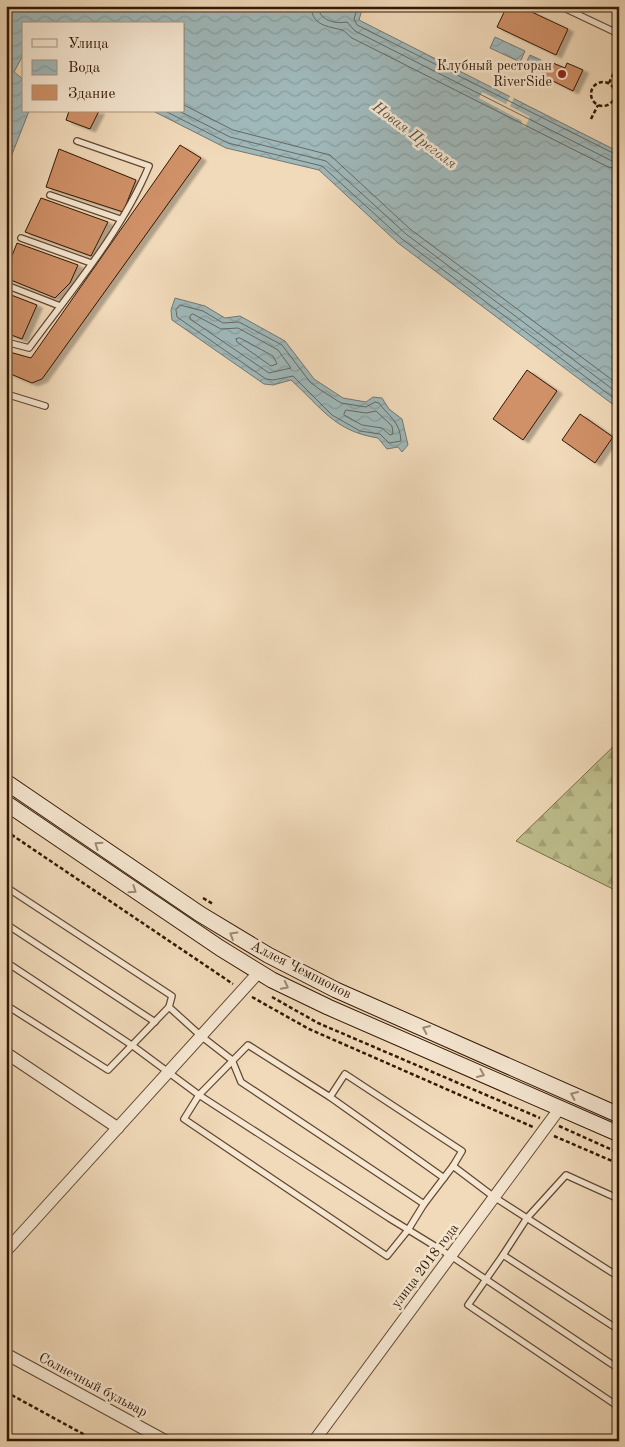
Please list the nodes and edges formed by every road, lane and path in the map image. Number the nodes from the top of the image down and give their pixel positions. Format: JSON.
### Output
{"nodes":[{"id":1,"x":560,"y":6,"type":"edge"},
{"id":2,"x":619,"y":34,"type":"edge"},
{"id":3,"x":619,"y":62,"type":"edge"},
{"id":4,"x":609,"y":83,"type":"junction"},
{"id":5,"x":598,"y":105,"type":"junction"},
{"id":6,"x":591,"y":119,"type":"dead end"},
{"id":7,"x":77,"y":141,"type":"dead end"},
{"id":8,"x":50,"y":195,"type":"dead end"},
{"id":9,"x":120,"y":219,"type":"junction"},
{"id":10,"x":21,"y":238,"type":"dead end"},
{"id":11,"x":91,"y":263,"type":"junction"},
{"id":12,"x":6,"y":285,"type":"edge"},
{"id":13,"x":60,"y":306,"type":"junction"},
{"id":14,"x":6,"y":342,"type":"edge"},
{"id":15,"x":6,"y":394,"type":"edge"},
{"id":16,"x":45,"y":406,"type":"dead end"},
{"id":17,"x":6,"y":782,"type":"edge"},
{"id":18,"x":6,"y":803,"type":"edge"},
{"id":19,"x":6,"y":887,"type":"edge"},
{"id":20,"x":196,"y":894,"type":"dead end"},
{"id":21,"x":221,"y":909,"type":"dead end"},
{"id":22,"x":6,"y":924,"type":"edge"},
{"id":23,"x":6,"y":962,"type":"edge"},
{"id":24,"x":258,"y":972,"type":"junction"},
{"id":25,"x":6,"y":1005,"type":"edge"},
{"id":26,"x":169,"y":1007,"type":"junction"},
{"id":27,"x":155,"y":1022,"type":"junction"},
{"id":28,"x":201,"y":1036,"type":"junction"},
{"id":29,"x":132,"y":1046,"type":"junction"},
{"id":30,"x":6,"y":1053,"type":"edge"},
{"id":31,"x":232,"y":1060,"type":"junction"},
{"id":32,"x":169,"y":1072,"type":"junction"},
{"id":33,"x":199,"y":1095,"type":"junction"},
{"id":34,"x":330,"y":1097,"type":"junction"},
{"id":35,"x":560,"y":1108,"type":"junction"},
{"id":36,"x":619,"y":1115,"type":"edge"},
{"id":37,"x":118,"y":1128,"type":"junction"},
{"id":38,"x":619,"y":1134,"type":"edge"},
{"id":39,"x":452,"y":1166,"type":"junction"},
{"id":40,"x":444,"y":1178,"type":"junction"},
{"id":41,"x":494,"y":1197,"type":"junction"},
{"id":42,"x":619,"y":1199,"type":"edge"},
{"id":43,"x":424,"y":1204,"type":"junction"},
{"id":44,"x":527,"y":1218,"type":"junction"},
{"id":45,"x":408,"y":1230,"type":"junction"},
{"id":46,"x":6,"y":1251,"type":"edge"},
{"id":47,"x":503,"y":1255,"type":"junction"},
{"id":48,"x":451,"y":1256,"type":"junction"},
{"id":49,"x":619,"y":1277,"type":"edge"},
{"id":50,"x":485,"y":1279,"type":"junction"},
{"id":51,"x":619,"y":1330,"type":"edge"},
{"id":52,"x":6,"y":1354,"type":"edge"},
{"id":53,"x":619,"y":1369,"type":"edge"},
{"id":54,"x":6,"y":1392,"type":"edge"},
{"id":55,"x":619,"y":1407,"type":"edge"},
{"id":56,"x":96,"y":1441,"type":"edge"},
{"id":57,"x":166,"y":1441,"type":"edge"},
{"id":58,"x":314,"y":1441,"type":"edge"}],
"edges":[{"from":1,"to":2,"type":"lane"},
{"from":3,"to":4,"type":"path"},
{"from":4,"to":5,"type":"path"},
{"from":4,"to":5,"type":"path"},
{"from":5,"to":6,"type":"path"},
{"from":7,"to":9,"type":"lane"},
{"from":8,"to":9,"type":"lane"},
{"from":9,"to":11,"type":"lane"},
{"from":10,"to":11,"type":"lane"},
{"from":11,"to":13,"type":"lane"},
{"from":12,"to":13,"type":"lane"},
{"from":13,"to":14,"type":"lane"},
{"from":15,"to":16,"type":"lane"},
{"from":36,"to":17,"type":"main road","name":"Аллея Чемпионов","one_way":true},
{"from":18,"to":24,"type":"main road","name":"Аллея Чемпионов","one_way":true},
{"from":19,"to":26,"type":"lane"},
{"from":20,"to":21,"type":"path"},
{"from":22,"to":27,"type":"lane"},
{"from":23,"to":29,"type":"lane"},
{"from":24,"to":28,"type":"street"},
{"from":24,"to":35,"type":"main road","name":"Аллея Чемпионов","one_way":true},
{"from":25,"to":29,"type":"lane"},
{"from":26,"to":27,"type":"lane"},
{"from":26,"to":28,"type":"lane"},
{"from":27,"to":29,"type":"lane"},
{"from":28,"to":31,"type":"lane"},
{"from":28,"to":32,"type":"street"},
{"from":29,"to":32,"type":"lane"},
{"from":30,"to":37,"type":"street"},
{"from":31,"to":33,"type":"lane"},
{"from":31,"to":34,"type":"lane"},
{"from":31,"to":43,"type":"lane"},
{"from":32,"to":33,"type":"lane"},
{"from":32,"to":37,"type":"street"},
{"from":33,"to":45,"type":"lane"},
{"from":33,"to":45,"type":"lane"},
{"from":34,"to":39,"type":"lane"},
{"from":34,"to":40,"type":"lane"},
{"from":35,"to":38,"type":"main road","name":"Аллея Чемпионов"},
{"from":35,"to":41,"type":"street","name":"улица 2018 года"},
{"from":37,"to":46,"type":"street"},
{"from":39,"to":40,"type":"lane"},
{"from":39,"to":41,"type":"lane"},
{"from":40,"to":43,"type":"lane"},
{"from":41,"to":44,"type":"lane"},
{"from":41,"to":48,"type":"street","name":"улица 2018 года"},
{"from":42,"to":44,"type":"lane"},
{"from":43,"to":45,"type":"lane"},
{"from":44,"to":47,"type":"lane"},
{"from":44,"to":49,"type":"lane"},
{"from":45,"to":48,"type":"lane"},
{"from":47,"to":50,"type":"lane"},
{"from":47,"to":51,"type":"lane"},
{"from":48,"to":50,"type":"lane"},
{"from":48,"to":58,"type":"street","name":"улица 2018 года"},
{"from":50,"to":53,"type":"lane"},
{"from":50,"to":55,"type":"lane"},
{"from":52,"to":57,"type":"street","name":"Солнечный бульвар"},
{"from":54,"to":56,"type":"path"}]}
